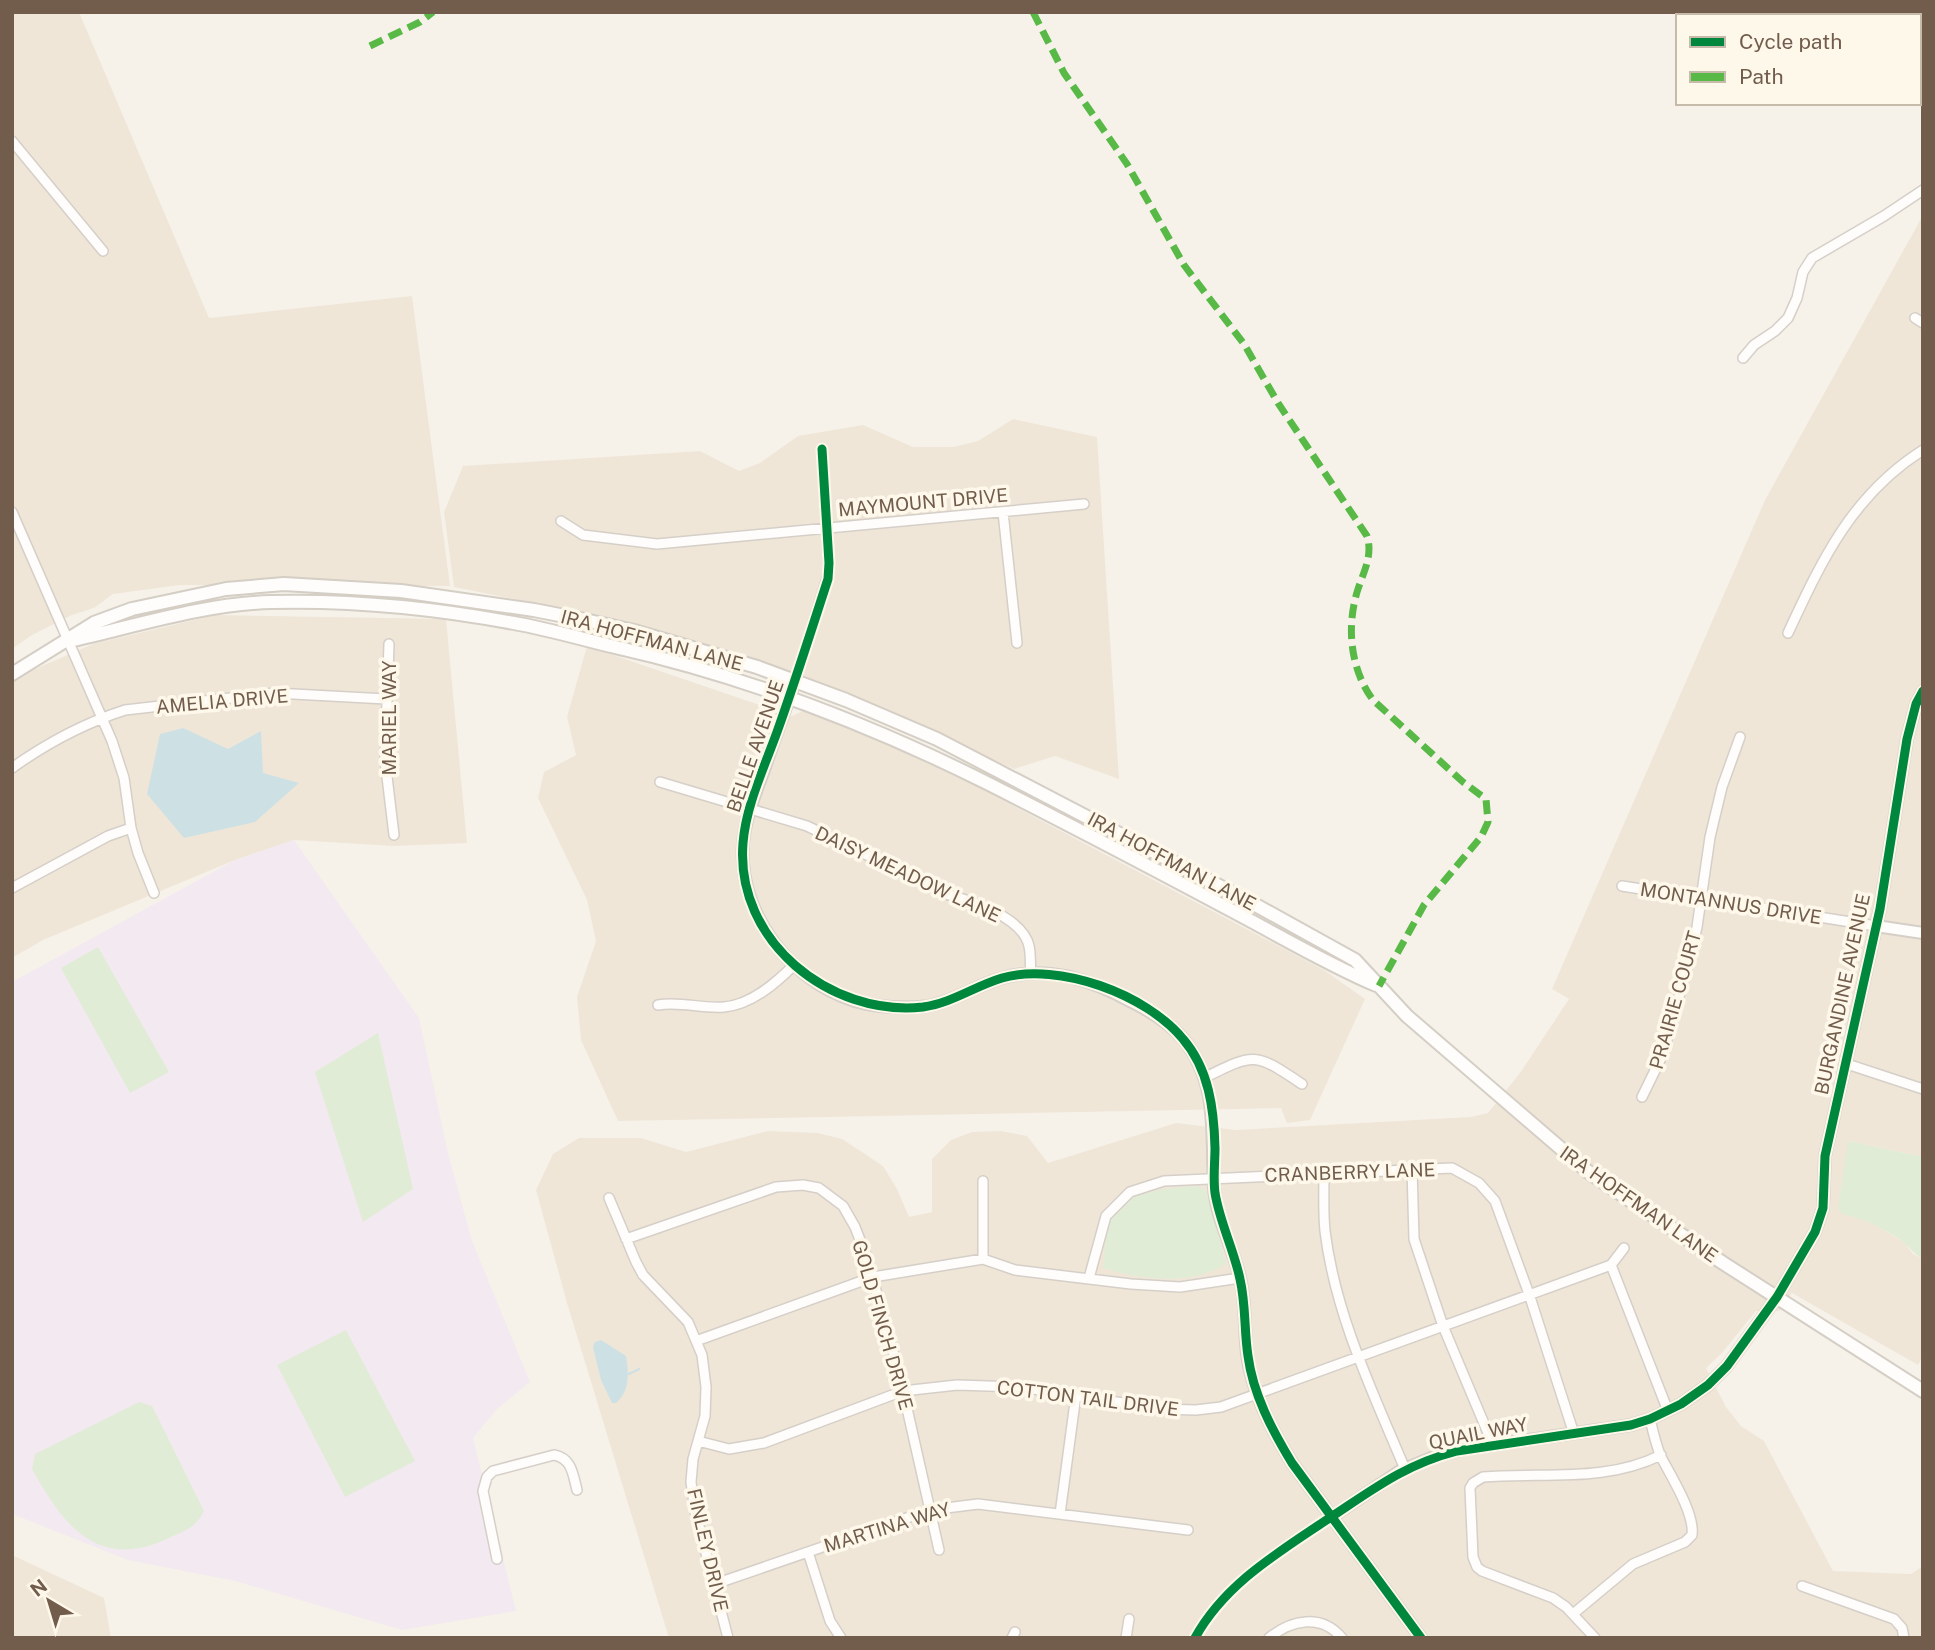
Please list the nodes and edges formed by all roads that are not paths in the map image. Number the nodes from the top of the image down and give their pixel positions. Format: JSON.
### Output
{"nodes":[{"id":1,"x":12,"y":141,"type":"edge"},
{"id":2,"x":1923,"y":190,"type":"edge"},
{"id":3,"x":103,"y":251,"type":"dead end"},
{"id":4,"x":1743,"y":358,"type":"dead end"},
{"id":5,"x":822,"y":449,"type":"dead end"},
{"id":6,"x":1923,"y":450,"type":"edge"},
{"id":7,"x":1084,"y":504,"type":"dead end"},
{"id":8,"x":1003,"y":512,"type":"junction"},
{"id":9,"x":13,"y":519,"type":"edge"},
{"id":10,"x":561,"y":521,"type":"dead end"},
{"id":11,"x":827,"y":529,"type":"junction"},
{"id":12,"x":1788,"y":633,"type":"dead end"},
{"id":13,"x":67,"y":641,"type":"junction"},
{"id":14,"x":1017,"y":643,"type":"dead end"},
{"id":15,"x":389,"y":644,"type":"dead end"},
{"id":16,"x":12,"y":674,"type":"edge"},
{"id":17,"x":796,"y":681,"type":"junction"},
{"id":18,"x":1923,"y":691,"type":"edge"},
{"id":19,"x":386,"y":699,"type":"junction"},
{"id":20,"x":789,"y":699,"type":"junction"},
{"id":21,"x":102,"y":717,"type":"junction"},
{"id":22,"x":1740,"y":737,"type":"dead end"},
{"id":23,"x":12,"y":768,"type":"edge"},
{"id":24,"x":660,"y":782,"type":"dead end"},
{"id":25,"x":750,"y":808,"type":"junction"},
{"id":26,"x":131,"y":828,"type":"junction"},
{"id":27,"x":394,"y":835,"type":"dead end"},
{"id":28,"x":1622,"y":886,"type":"dead end"},
{"id":29,"x":12,"y":888,"type":"edge"},
{"id":30,"x":154,"y":893,"type":"dead end"},
{"id":31,"x":1699,"y":899,"type":"junction"},
{"id":32,"x":1876,"y":926,"type":"junction"},
{"id":33,"x":1923,"y":933,"type":"edge"},
{"id":34,"x":794,"y":965,"type":"junction"},
{"id":35,"x":1031,"y":973,"type":"junction"},
{"id":36,"x":1380,"y":986,"type":"junction"},
{"id":37,"x":658,"y":1005,"type":"dead end"},
{"id":38,"x":1847,"y":1064,"type":"junction"},
{"id":39,"x":1206,"y":1077,"type":"junction"},
{"id":40,"x":1302,"y":1084,"type":"dead end"},
{"id":41,"x":1923,"y":1089,"type":"edge"},
{"id":42,"x":1642,"y":1097,"type":"dead end"},
{"id":43,"x":1412,"y":1168,"type":"junction"},
{"id":44,"x":1324,"y":1172,"type":"junction"},
{"id":45,"x":1215,"y":1178,"type":"junction"},
{"id":46,"x":983,"y":1181,"type":"dead end"},
{"id":47,"x":609,"y":1198,"type":"dead end"},
{"id":48,"x":626,"y":1239,"type":"junction"},
{"id":49,"x":1624,"y":1248,"type":"dead end"},
{"id":50,"x":983,"y":1259,"type":"junction"},
{"id":51,"x":1611,"y":1265,"type":"junction"},
{"id":52,"x":873,"y":1277,"type":"junction"},
{"id":53,"x":1089,"y":1278,"type":"junction"},
{"id":54,"x":1240,"y":1278,"type":"junction"},
{"id":55,"x":1529,"y":1294,"type":"junction"},
{"id":56,"x":1777,"y":1297,"type":"junction"},
{"id":57,"x":1443,"y":1326,"type":"junction"},
{"id":58,"x":696,"y":1342,"type":"junction"},
{"id":59,"x":1359,"y":1357,"type":"junction"},
{"id":60,"x":903,"y":1391,"type":"junction"},
{"id":61,"x":1923,"y":1391,"type":"edge"},
{"id":62,"x":1076,"y":1395,"type":"junction"},
{"id":63,"x":1258,"y":1395,"type":"junction"},
{"id":64,"x":1668,"y":1411,"type":"junction"},
{"id":65,"x":1650,"y":1419,"type":"junction"},
{"id":66,"x":1574,"y":1434,"type":"junction"},
{"id":67,"x":698,"y":1441,"type":"junction"},
{"id":68,"x":1493,"y":1445,"type":"junction"},
{"id":69,"x":1661,"y":1455,"type":"junction"},
{"id":70,"x":1405,"y":1469,"type":"junction"},
{"id":71,"x":576,"y":1490,"type":"dead end"},
{"id":72,"x":930,"y":1510,"type":"junction"},
{"id":73,"x":1060,"y":1514,"type":"junction"},
{"id":74,"x":1333,"y":1516,"type":"junction"},
{"id":75,"x":1188,"y":1530,"type":"dead end"},
{"id":76,"x":939,"y":1550,"type":"dead end"},
{"id":77,"x":808,"y":1552,"type":"junction"},
{"id":78,"x":497,"y":1559,"type":"dead end"},
{"id":79,"x":715,"y":1584,"type":"junction"},
{"id":80,"x":1802,"y":1586,"type":"dead end"},
{"id":81,"x":1573,"y":1614,"type":"junction"},
{"id":82,"x":1129,"y":1619,"type":"dead end"},
{"id":83,"x":728,"y":1638,"type":"edge"},
{"id":84,"x":841,"y":1638,"type":"edge"},
{"id":85,"x":1126,"y":1638,"type":"edge"},
{"id":86,"x":1195,"y":1638,"type":"edge"},
{"id":87,"x":1269,"y":1638,"type":"edge"},
{"id":88,"x":1342,"y":1638,"type":"edge"},
{"id":89,"x":1422,"y":1638,"type":"edge"},
{"id":90,"x":1595,"y":1638,"type":"edge"},
{"id":91,"x":1904,"y":1638,"type":"edge"}],
"edges":[{"from":1,"to":3,"type":"street"},
{"from":2,"to":4,"type":"street"},
{"from":5,"to":11,"type":"street","name":"BELLE AVENUE"},
{"from":6,"to":12,"type":"street"},
{"from":7,"to":8,"type":"street","name":"MAYMOUNT DRIVE"},
{"from":8,"to":11,"type":"street","name":"MAYMOUNT DRIVE"},
{"from":8,"to":14,"type":"street"},
{"from":9,"to":13,"type":"street"},
{"from":10,"to":11,"type":"street","name":"MAYMOUNT DRIVE"},
{"from":11,"to":17,"type":"street","name":"BELLE AVENUE"},
{"from":13,"to":16,"type":"main road","name":"IRA HOFFMAN LANE"},
{"from":13,"to":17,"type":"main road","name":"IRA HOFFMAN LANE"},
{"from":13,"to":20,"type":"main road","name":"IRA HOFFMAN LANE"},
{"from":13,"to":21,"type":"street"},
{"from":15,"to":19,"type":"street","name":"MARIEL WAY"},
{"from":17,"to":20,"type":"street","name":"BELLE AVENUE"},
{"from":17,"to":36,"type":"main road","name":"IRA HOFFMAN LANE"},
{"from":18,"to":32,"type":"street","name":"BURGANDINE AVENUE"},
{"from":19,"to":21,"type":"street","name":"AMELIA DRIVE"},
{"from":19,"to":27,"type":"street","name":"MARIEL WAY"},
{"from":20,"to":25,"type":"street","name":"BELLE AVENUE"},
{"from":20,"to":36,"type":"main road","name":"IRA HOFFMAN LANE"},
{"from":21,"to":23,"type":"street","name":"AMELIA DRIVE"},
{"from":21,"to":26,"type":"street"},
{"from":22,"to":31,"type":"street","name":"PRAIRIE COURT"},
{"from":24,"to":25,"type":"street","name":"DAISY MEADOW LANE"},
{"from":25,"to":34,"type":"street","name":"BELLE AVENUE"},
{"from":25,"to":35,"type":"street","name":"DAISY MEADOW LANE"},
{"from":26,"to":29,"type":"street"},
{"from":26,"to":30,"type":"street"},
{"from":28,"to":31,"type":"street","name":"MONTANNUS DRIVE"},
{"from":31,"to":32,"type":"street","name":"MONTANNUS DRIVE"},
{"from":31,"to":42,"type":"street","name":"PRAIRIE COURT"},
{"from":32,"to":33,"type":"street","name":"MONTANNUS DRIVE"},
{"from":32,"to":38,"type":"street","name":"BURGANDINE AVENUE"},
{"from":34,"to":35,"type":"street","name":"BELLE AVENUE"},
{"from":34,"to":37,"type":"street"},
{"from":35,"to":39,"type":"street","name":"BELLE AVENUE"},
{"from":36,"to":56,"type":"main road","name":"IRA HOFFMAN LANE"},
{"from":38,"to":41,"type":"street"},
{"from":38,"to":56,"type":"street","name":"BURGANDINE AVENUE"},
{"from":39,"to":40,"type":"street"},
{"from":39,"to":45,"type":"street","name":"BELLE AVENUE"},
{"from":43,"to":44,"type":"street","name":"CRANBERRY LANE"},
{"from":43,"to":55,"type":"street","name":"CRANBERRY LANE"},
{"from":43,"to":57,"type":"street"},
{"from":44,"to":45,"type":"street","name":"CRANBERRY LANE"},
{"from":44,"to":59,"type":"street"},
{"from":45,"to":53,"type":"street","name":"CRANBERRY LANE"},
{"from":45,"to":54,"type":"street","name":"BELLE AVENUE"},
{"from":46,"to":50,"type":"street"},
{"from":47,"to":48,"type":"street","name":"FINLEY DRIVE"},
{"from":48,"to":52,"type":"street","name":"GOLD FINCH DRIVE"},
{"from":48,"to":58,"type":"street","name":"FINLEY DRIVE"},
{"from":49,"to":51,"type":"street"},
{"from":50,"to":52,"type":"street"},
{"from":50,"to":53,"type":"street"},
{"from":51,"to":55,"type":"street","name":"COTTON TAIL DRIVE"},
{"from":51,"to":64,"type":"street"},
{"from":52,"to":58,"type":"street"},
{"from":52,"to":60,"type":"street","name":"GOLD FINCH DRIVE"},
{"from":53,"to":54,"type":"street"},
{"from":54,"to":63,"type":"street","name":"BELLE AVENUE"},
{"from":55,"to":57,"type":"street","name":"COTTON TAIL DRIVE"},
{"from":55,"to":66,"type":"street","name":"CRANBERRY LANE"},
{"from":56,"to":61,"type":"main road","name":"IRA HOFFMAN LANE"},
{"from":56,"to":64,"type":"street","name":"QUAIL WAY"},
{"from":57,"to":59,"type":"street","name":"COTTON TAIL DRIVE"},
{"from":57,"to":68,"type":"street"},
{"from":58,"to":67,"type":"street","name":"FINLEY DRIVE"},
{"from":59,"to":63,"type":"street","name":"COTTON TAIL DRIVE"},
{"from":59,"to":70,"type":"street"},
{"from":60,"to":62,"type":"street","name":"COTTON TAIL DRIVE"},
{"from":60,"to":67,"type":"street","name":"COTTON TAIL DRIVE"},
{"from":60,"to":72,"type":"street","name":"GOLD FINCH DRIVE"},
{"from":62,"to":63,"type":"street","name":"COTTON TAIL DRIVE"},
{"from":62,"to":73,"type":"street"},
{"from":63,"to":74,"type":"street","name":"BELLE AVENUE"},
{"from":64,"to":65,"type":"street","name":"QUAIL WAY"},
{"from":65,"to":66,"type":"street","name":"QUAIL WAY"},
{"from":65,"to":69,"type":"street"},
{"from":66,"to":68,"type":"street","name":"QUAIL WAY"},
{"from":67,"to":79,"type":"street","name":"FINLEY DRIVE"},
{"from":68,"to":70,"type":"street","name":"QUAIL WAY"},
{"from":69,"to":81,"type":"street"},
{"from":69,"to":81,"type":"street"},
{"from":70,"to":74,"type":"street","name":"QUAIL WAY"},
{"from":71,"to":78,"type":"street"},
{"from":72,"to":73,"type":"street","name":"MARTINA WAY"},
{"from":72,"to":76,"type":"street","name":"GOLD FINCH DRIVE"},
{"from":72,"to":77,"type":"street","name":"MARTINA WAY"},
{"from":73,"to":75,"type":"street","name":"MARTINA WAY"},
{"from":74,"to":86,"type":"street","name":"QUAIL WAY"},
{"from":74,"to":89,"type":"street","name":"BELLE AVENUE"},
{"from":77,"to":79,"type":"street","name":"MARTINA WAY"},
{"from":77,"to":84,"type":"street"},
{"from":79,"to":83,"type":"street","name":"FINLEY DRIVE"},
{"from":80,"to":91,"type":"street"},
{"from":81,"to":90,"type":"street"},
{"from":82,"to":85,"type":"street"},
{"from":87,"to":88,"type":"street"}]}
